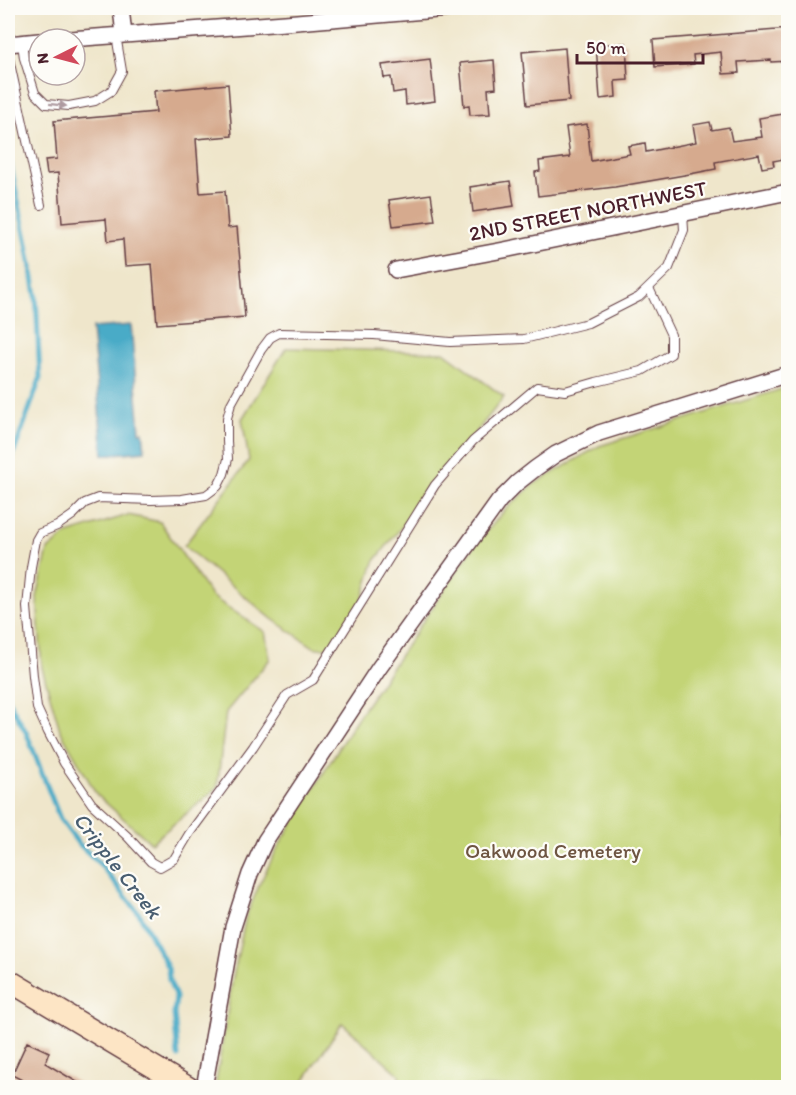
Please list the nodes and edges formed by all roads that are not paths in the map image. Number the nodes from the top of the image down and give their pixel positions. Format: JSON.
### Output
{"nodes":[{"id":1,"x":121,"y":8,"type":"edge"},
{"id":2,"x":460,"y":8,"type":"edge"},
{"id":3,"x":364,"y":11,"type":"edge"},
{"id":4,"x":120,"y":35,"type":"junction"},
{"id":5,"x":87,"y":38,"type":"edge"},
{"id":6,"x":15,"y":44,"type":"edge"},
{"id":7,"x":8,"y":54,"type":"edge"},
{"id":8,"x":789,"y":192,"type":"edge"},
{"id":9,"x":41,"y":205,"type":"dead end"},
{"id":10,"x":683,"y":214,"type":"junction"},
{"id":11,"x":396,"y":270,"type":"dead end"},
{"id":12,"x":649,"y":288,"type":"junction"},
{"id":13,"x":789,"y":374,"type":"edge"},
{"id":14,"x":8,"y":980,"type":"edge"},
{"id":15,"x":189,"y":1088,"type":"edge"},
{"id":16,"x":204,"y":1088,"type":"edge"}],
"edges":[{"from":1,"to":4,"type":"street"},
{"from":2,"to":3,"type":"street"},
{"from":3,"to":4,"type":"street"},
{"from":4,"to":5,"type":"street"},
{"from":6,"to":4,"type":"lane","one_way":true},
{"from":7,"to":9,"type":"lane"},
{"from":8,"to":10,"type":"street","name":"2ND STREET NORTHWEST"},
{"from":10,"to":11,"type":"street","name":"2ND STREET NORTHWEST"},
{"from":10,"to":12,"type":"lane"},
{"from":12,"to":12,"type":"lane"},
{"from":13,"to":16,"type":"street"},
{"from":14,"to":15,"type":"main road"}]}
